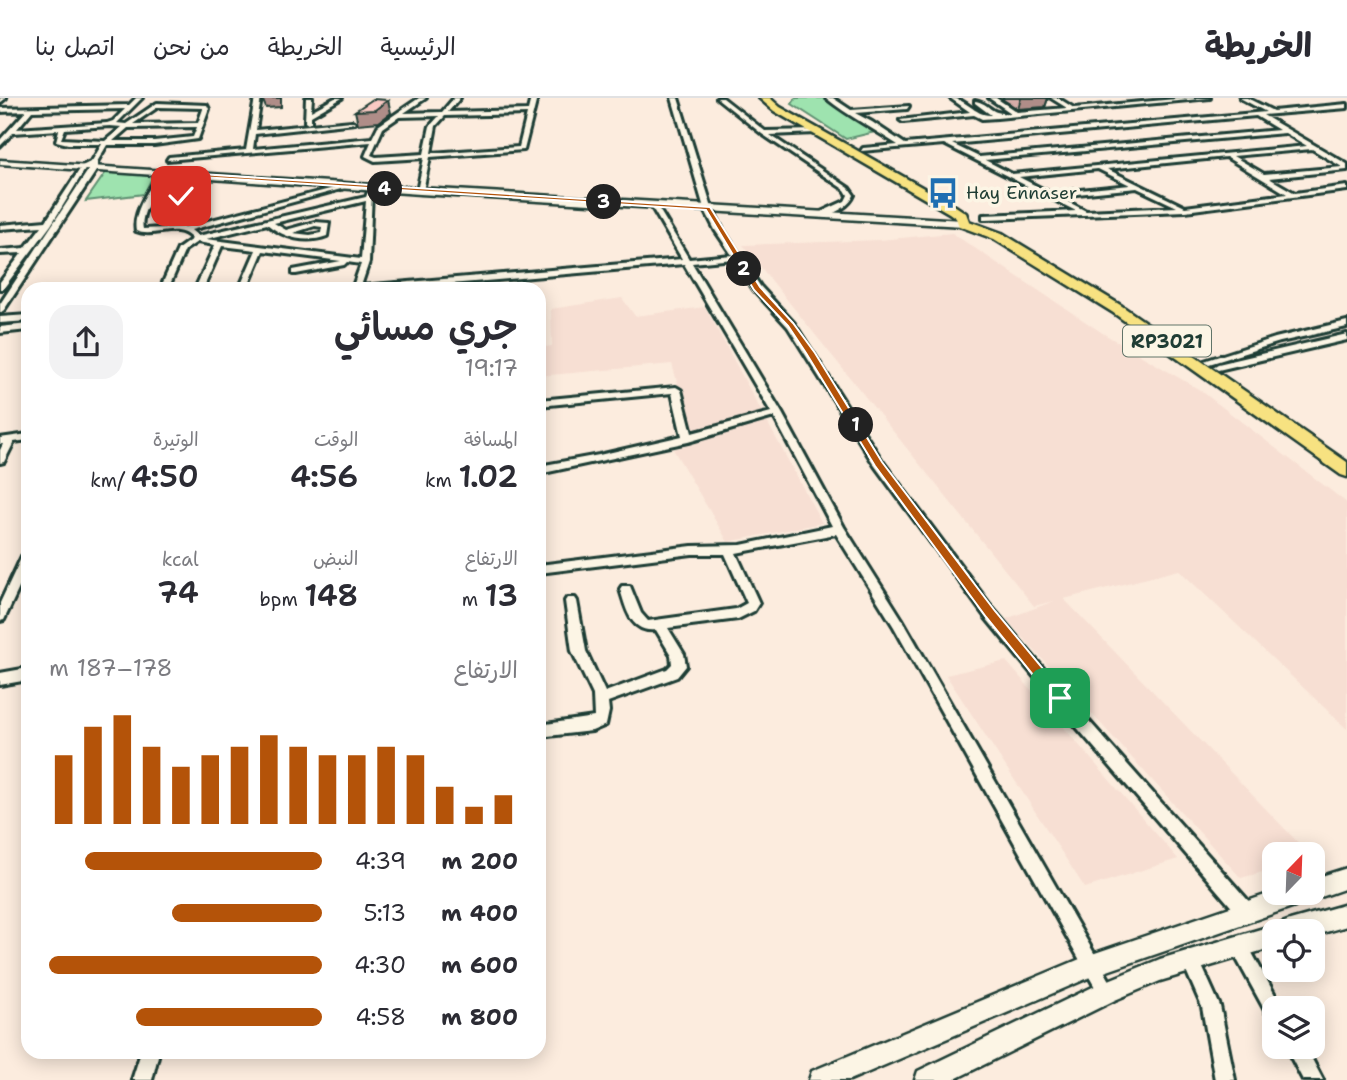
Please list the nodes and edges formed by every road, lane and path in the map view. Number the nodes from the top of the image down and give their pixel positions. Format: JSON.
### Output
{"nodes":[{"id":1,"x":139,"y":98,"type":"edge"},
{"id":2,"x":169,"y":98,"type":"edge"},
{"id":3,"x":258,"y":98,"type":"edge"},
{"id":4,"x":309,"y":98,"type":"edge"},
{"id":5,"x":340,"y":98,"type":"edge"},
{"id":6,"x":423,"y":98,"type":"edge"},
{"id":7,"x":457,"y":98,"type":"edge"},
{"id":8,"x":534,"y":98,"type":"edge"},
{"id":9,"x":676,"y":98,"type":"edge"},
{"id":10,"x":720,"y":98,"type":"edge"},
{"id":11,"x":829,"y":98,"type":"edge"},
{"id":12,"x":896,"y":98,"type":"edge"},
{"id":13,"x":954,"y":98,"type":"edge"},
{"id":14,"x":992,"y":98,"type":"edge"},
{"id":15,"x":1054,"y":98,"type":"edge"},
{"id":16,"x":1115,"y":98,"type":"edge"},
{"id":17,"x":1197,"y":98,"type":"edge"},
{"id":18,"x":1207,"y":98,"type":"edge"},
{"id":19,"x":1243,"y":98,"type":"edge"},
{"id":20,"x":1330,"y":98,"type":"edge"},
{"id":21,"x":760,"y":99,"type":"edge"},
{"id":22,"x":1161,"y":100,"type":"edge"},
{"id":23,"x":779,"y":102,"type":"edge"},
{"id":24,"x":977,"y":102,"type":"dead end"},
{"id":25,"x":1082,"y":103,"type":"dead end"},
{"id":26,"x":1127,"y":104,"type":"junction"},
{"id":27,"x":158,"y":105,"type":"junction"},
{"id":28,"x":1347,"y":106,"type":"edge"},
{"id":29,"x":129,"y":107,"type":"junction"},
{"id":30,"x":907,"y":107,"type":"junction"},
{"id":31,"x":1090,"y":108,"type":"junction"},
{"id":32,"x":31,"y":109,"type":"junction"},
{"id":33,"x":1072,"y":109,"type":"junction"},
{"id":34,"x":0,"y":110,"type":"edge"},
{"id":35,"x":530,"y":112,"type":"junction"},
{"id":36,"x":850,"y":112,"type":"junction"},
{"id":37,"x":443,"y":113,"type":"junction"},
{"id":38,"x":1273,"y":113,"type":"junction"},
{"id":39,"x":1016,"y":114,"type":"junction"},
{"id":40,"x":1258,"y":114,"type":"junction"},
{"id":41,"x":308,"y":115,"type":"junction"},
{"id":42,"x":362,"y":115,"type":"edge"},
{"id":43,"x":396,"y":115,"type":"junction"},
{"id":44,"x":977,"y":115,"type":"junction"},
{"id":45,"x":997,"y":116,"type":"junction"},
{"id":46,"x":920,"y":118,"type":"junction"},
{"id":47,"x":903,"y":120,"type":"dead end"},
{"id":48,"x":1174,"y":121,"type":"junction"},
{"id":49,"x":352,"y":123,"type":"junction"},
{"id":50,"x":112,"y":124,"type":"junction"},
{"id":51,"x":201,"y":125,"type":"junction"},
{"id":52,"x":127,"y":126,"type":"junction"},
{"id":53,"x":308,"y":127,"type":"junction"},
{"id":54,"x":1184,"y":127,"type":"dead end"},
{"id":55,"x":63,"y":128,"type":"junction"},
{"id":56,"x":12,"y":131,"type":"junction"},
{"id":57,"x":816,"y":131,"type":"junction"},
{"id":58,"x":1285,"y":131,"type":"junction"},
{"id":59,"x":253,"y":132,"type":"junction"},
{"id":60,"x":764,"y":133,"type":"junction"},
{"id":61,"x":1194,"y":133,"type":"dead end"},
{"id":62,"x":1033,"y":135,"type":"junction"},
{"id":63,"x":1205,"y":139,"type":"junction"},
{"id":64,"x":375,"y":140,"type":"junction"},
{"id":65,"x":1041,"y":140,"type":"dead end"},
{"id":66,"x":944,"y":142,"type":"junction"},
{"id":67,"x":339,"y":143,"type":"junction"},
{"id":68,"x":0,"y":144,"type":"edge"},
{"id":69,"x":105,"y":144,"type":"junction"},
{"id":70,"x":1214,"y":144,"type":"dead end"},
{"id":71,"x":902,"y":145,"type":"junction"},
{"id":72,"x":1049,"y":145,"type":"dead end"},
{"id":73,"x":1313,"y":147,"type":"junction"},
{"id":74,"x":863,"y":149,"type":"junction"},
{"id":75,"x":1056,"y":151,"type":"junction"},
{"id":76,"x":249,"y":152,"type":"junction"},
{"id":77,"x":427,"y":154,"type":"junction"},
{"id":78,"x":1228,"y":154,"type":"junction"},
{"id":79,"x":1065,"y":157,"type":"dead end"},
{"id":80,"x":169,"y":159,"type":"dead end"},
{"id":81,"x":978,"y":159,"type":"junction"},
{"id":82,"x":0,"y":162,"type":"edge"},
{"id":83,"x":1074,"y":163,"type":"dead end"},
{"id":84,"x":91,"y":166,"type":"junction"},
{"id":85,"x":1100,"y":168,"type":"junction"},
{"id":86,"x":1347,"y":168,"type":"edge"},
{"id":87,"x":1083,"y":169,"type":"junction"},
{"id":88,"x":165,"y":173,"type":"junction"},
{"id":89,"x":200,"y":176,"type":"junction"},
{"id":90,"x":1009,"y":176,"type":"junction"},
{"id":91,"x":1265,"y":176,"type":"junction"},
{"id":92,"x":349,"y":186,"type":"junction"},
{"id":93,"x":1137,"y":186,"type":"junction"},
{"id":94,"x":1347,"y":188,"type":"edge"},
{"id":95,"x":421,"y":191,"type":"junction"},
{"id":96,"x":370,"y":193,"type":"junction"},
{"id":97,"x":1047,"y":195,"type":"junction"},
{"id":98,"x":1296,"y":196,"type":"junction"},
{"id":99,"x":654,"y":206,"type":"junction"},
{"id":100,"x":708,"y":208,"type":"junction"},
{"id":101,"x":1185,"y":209,"type":"junction"},
{"id":102,"x":176,"y":213,"type":"dead end"},
{"id":103,"x":824,"y":214,"type":"junction"},
{"id":104,"x":1086,"y":214,"type":"junction"},
{"id":105,"x":979,"y":220,"type":"junction"},
{"id":106,"x":268,"y":221,"type":"junction"},
{"id":107,"x":48,"y":223,"type":"junction"},
{"id":108,"x":0,"y":227,"type":"edge"},
{"id":109,"x":188,"y":228,"type":"junction"},
{"id":110,"x":284,"y":233,"type":"junction"},
{"id":111,"x":196,"y":239,"type":"junction"},
{"id":112,"x":220,"y":243,"type":"junction"},
{"id":113,"x":261,"y":248,"type":"junction"},
{"id":114,"x":27,"y":250,"type":"junction"},
{"id":115,"x":0,"y":252,"type":"edge"},
{"id":116,"x":361,"y":261,"type":"junction"},
{"id":117,"x":738,"y":261,"type":"junction"},
{"id":118,"x":690,"y":265,"type":"junction"},
{"id":119,"x":296,"y":272,"type":"dead end"},
{"id":120,"x":26,"y":273,"type":"junction"},
{"id":121,"x":4,"y":276,"type":"edge"},
{"id":122,"x":167,"y":282,"type":"edge"},
{"id":123,"x":202,"y":282,"type":"edge"},
{"id":124,"x":246,"y":282,"type":"edge"},
{"id":125,"x":359,"y":282,"type":"edge"},
{"id":126,"x":455,"y":282,"type":"edge"},
{"id":127,"x":524,"y":282,"type":"edge"},
{"id":128,"x":0,"y":288,"type":"edge"},
{"id":129,"x":0,"y":310,"type":"edge"},
{"id":130,"x":21,"y":318,"type":"edge"},
{"id":131,"x":0,"y":320,"type":"edge"},
{"id":132,"x":1347,"y":324,"type":"edge"},
{"id":133,"x":21,"y":328,"type":"edge"},
{"id":134,"x":0,"y":330,"type":"edge"},
{"id":135,"x":1347,"y":338,"type":"edge"},
{"id":136,"x":1213,"y":364,"type":"junction"},
{"id":137,"x":546,"y":402,"type":"edge"},
{"id":138,"x":777,"y":413,"type":"junction"},
{"id":139,"x":688,"y":439,"type":"junction"},
{"id":140,"x":5,"y":440,"type":"edge"},
{"id":141,"x":1347,"y":458,"type":"edge"},
{"id":142,"x":0,"y":460,"type":"edge"},
{"id":143,"x":546,"y":469,"type":"edge"},
{"id":144,"x":1347,"y":471,"type":"edge"},
{"id":145,"x":839,"y":529,"type":"junction"},
{"id":146,"x":729,"y":550,"type":"junction"},
{"id":147,"x":546,"y":568,"type":"edge"},
{"id":148,"x":21,"y":571,"type":"edge"},
{"id":149,"x":626,"y":589,"type":"dead end"},
{"id":150,"x":571,"y":601,"type":"dead end"},
{"id":151,"x":0,"y":616,"type":"edge"},
{"id":152,"x":660,"y":626,"type":"junction"},
{"id":153,"x":21,"y":675,"type":"edge"},
{"id":154,"x":0,"y":679,"type":"edge"},
{"id":155,"x":601,"y":699,"type":"junction"},
{"id":156,"x":546,"y":730,"type":"edge"},
{"id":157,"x":1347,"y":878,"type":"edge"},
{"id":158,"x":1325,"y":886,"type":"edge"},
{"id":159,"x":1267,"y":905,"type":"edge"},
{"id":160,"x":1247,"y":912,"type":"junction"},
{"id":161,"x":1347,"y":915,"type":"edge"},
{"id":162,"x":1325,"y":921,"type":"edge"},
{"id":163,"x":1262,"y":939,"type":"edge"},
{"id":164,"x":1239,"y":946,"type":"junction"},
{"id":165,"x":1191,"y":961,"type":"junction"},
{"id":166,"x":1092,"y":965,"type":"junction"},
{"id":167,"x":1107,"y":992,"type":"junction"},
{"id":168,"x":1266,"y":996,"type":"edge"},
{"id":169,"x":148,"y":1059,"type":"edge"},
{"id":170,"x":1301,"y":1059,"type":"edge"},
{"id":171,"x":142,"y":1080,"type":"edge"},
{"id":172,"x":821,"y":1080,"type":"edge"},
{"id":173,"x":927,"y":1080,"type":"edge"},
{"id":174,"x":1225,"y":1080,"type":"edge"},
{"id":175,"x":1313,"y":1080,"type":"edge"}],
"edges":[{"from":1,"to":29,"type":"street"},
{"from":2,"to":27,"type":"street"},
{"from":3,"to":59,"type":"street"},
{"from":4,"to":41,"type":"street"},
{"from":5,"to":41,"type":"street"},
{"from":6,"to":43,"type":"street"},
{"from":7,"to":37,"type":"street"},
{"from":8,"to":35,"type":"street"},
{"from":9,"to":100,"type":"street"},
{"from":10,"to":60,"type":"street"},
{"from":11,"to":36,"type":"street"},
{"from":12,"to":30,"type":"street"},
{"from":13,"to":44,"type":"street"},
{"from":14,"to":39,"type":"street"},
{"from":15,"to":33,"type":"street"},
{"from":16,"to":26,"type":"street"},
{"from":17,"to":18,"type":"street"},
{"from":17,"to":22,"type":"street"},
{"from":19,"to":38,"type":"street"},
{"from":20,"to":28,"type":"street"},
{"from":21,"to":23,"type":"highway","number":"RP3021"},
{"from":22,"to":26,"type":"street"},
{"from":23,"to":57,"type":"highway","number":"RP3021"},
{"from":23,"to":74,"type":"highway","number":"RP3021"},
{"from":24,"to":45,"type":"street"},
{"from":25,"to":31,"type":"street"},
{"from":26,"to":31,"type":"street"},
{"from":27,"to":51,"type":"street"},
{"from":27,"to":52,"type":"street"},
{"from":28,"to":38,"type":"street"},
{"from":29,"to":32,"type":"street"},
{"from":29,"to":50,"type":"street"},
{"from":30,"to":36,"type":"street"},
{"from":30,"to":46,"type":"street"},
{"from":31,"to":33,"type":"street"},
{"from":32,"to":34,"type":"street"},
{"from":32,"to":56,"type":"street"},
{"from":33,"to":39,"type":"street"},
{"from":35,"to":37,"type":"street"},
{"from":35,"to":77,"type":"street"},
{"from":36,"to":71,"type":"street"},
{"from":37,"to":43,"type":"street"},
{"from":37,"to":77,"type":"street"},
{"from":38,"to":40,"type":"street"},
{"from":39,"to":45,"type":"street"},
{"from":40,"to":48,"type":"street"},
{"from":40,"to":58,"type":"street"},
{"from":41,"to":53,"type":"street"},
{"from":42,"to":49,"type":"street"},
{"from":43,"to":64,"type":"street"},
{"from":44,"to":45,"type":"street"},
{"from":44,"to":46,"type":"street"},
{"from":46,"to":47,"type":"street"},
{"from":48,"to":54,"type":"street"},
{"from":48,"to":62,"type":"street"},
{"from":49,"to":53,"type":"street"},
{"from":49,"to":67,"type":"street"},
{"from":50,"to":52,"type":"street"},
{"from":50,"to":55,"type":"street"},
{"from":51,"to":52,"type":"street"},
{"from":51,"to":69,"type":"street"},
{"from":52,"to":69,"type":"street"},
{"from":53,"to":59,"type":"street"},
{"from":55,"to":56,"type":"street"},
{"from":55,"to":69,"type":"street"},
{"from":56,"to":68,"type":"street"},
{"from":57,"to":60,"type":"street"},
{"from":57,"to":105,"type":"highway","number":"RP3021"},
{"from":58,"to":63,"type":"street"},
{"from":58,"to":73,"type":"street"},
{"from":59,"to":76,"type":"street"},
{"from":60,"to":103,"type":"street"},
{"from":61,"to":63,"type":"street"},
{"from":62,"to":65,"type":"street"},
{"from":62,"to":66,"type":"street"},
{"from":63,"to":70,"type":"street"},
{"from":63,"to":75,"type":"street"},
{"from":64,"to":67,"type":"street"},
{"from":64,"to":77,"type":"street"},
{"from":66,"to":71,"type":"street"},
{"from":66,"to":81,"type":"street"},
{"from":67,"to":76,"type":"street"},
{"from":69,"to":84,"type":"street"},
{"from":71,"to":74,"type":"street"},
{"from":72,"to":75,"type":"street"},
{"from":73,"to":78,"type":"street"},
{"from":73,"to":86,"type":"street"},
{"from":74,"to":105,"type":"highway","number":"RP3021"},
{"from":75,"to":79,"type":"street"},
{"from":75,"to":81,"type":"street"},
{"from":76,"to":80,"type":"street"},
{"from":77,"to":95,"type":"street"},
{"from":78,"to":85,"type":"street"},
{"from":78,"to":91,"type":"street"},
{"from":81,"to":90,"type":"street"},
{"from":82,"to":84,"type":"street"},
{"from":83,"to":87,"type":"street"},
{"from":84,"to":88,"type":"street"},
{"from":84,"to":107,"type":"street"},
{"from":84,"to":120,"type":"street"},
{"from":85,"to":87,"type":"street"},
{"from":85,"to":93,"type":"street"},
{"from":86,"to":91,"type":"street"},
{"from":87,"to":90,"type":"street"},
{"from":88,"to":89,"type":"street"},
{"from":88,"to":109,"type":"street"},
{"from":89,"to":92,"type":"street"},
{"from":89,"to":102,"type":"street"},
{"from":90,"to":97,"type":"street"},
{"from":91,"to":98,"type":"street"},
{"from":92,"to":96,"type":"street"},
{"from":92,"to":109,"type":"street"},
{"from":93,"to":97,"type":"street"},
{"from":93,"to":101,"type":"street"},
{"from":94,"to":98,"type":"street"},
{"from":95,"to":96,"type":"street"},
{"from":95,"to":99,"type":"street"},
{"from":96,"to":106,"type":"street"},
{"from":96,"to":116,"type":"street"},
{"from":97,"to":104,"type":"street"},
{"from":98,"to":101,"type":"street"},
{"from":99,"to":100,"type":"street"},
{"from":99,"to":118,"type":"street"},
{"from":100,"to":103,"type":"street"},
{"from":100,"to":117,"type":"street"},
{"from":101,"to":104,"type":"street"},
{"from":103,"to":105,"type":"street"},
{"from":104,"to":105,"type":"street"},
{"from":105,"to":136,"type":"highway","number":"RP3021"},
{"from":105,"to":144,"type":"highway","number":"RP3021"},
{"from":106,"to":110,"type":"street"},
{"from":106,"to":111,"type":"street"},
{"from":107,"to":108,"type":"street"},
{"from":107,"to":114,"type":"street"},
{"from":109,"to":111,"type":"street"},
{"from":110,"to":110,"type":"street"},
{"from":111,"to":112,"type":"street"},
{"from":111,"to":122,"type":"street"},
{"from":112,"to":113,"type":"street"},
{"from":112,"to":123,"type":"street"},
{"from":113,"to":116,"type":"street"},
{"from":113,"to":124,"type":"street"},
{"from":114,"to":115,"type":"street"},
{"from":114,"to":121,"type":"street"},
{"from":116,"to":119,"type":"street"},
{"from":116,"to":125,"type":"street"},
{"from":117,"to":118,"type":"street"},
{"from":117,"to":160,"type":"street"},
{"from":118,"to":126,"type":"street"},
{"from":118,"to":127,"type":"street"},
{"from":118,"to":138,"type":"street"},
{"from":120,"to":121,"type":"street"},
{"from":120,"to":129,"type":"street"},
{"from":121,"to":128,"type":"street"},
{"from":130,"to":131,"type":"street"},
{"from":132,"to":136,"type":"street"},
{"from":133,"to":134,"type":"street"},
{"from":135,"to":136,"type":"street"},
{"from":136,"to":141,"type":"highway","number":"RP3021"},
{"from":137,"to":139,"type":"street"},
{"from":138,"to":139,"type":"street"},
{"from":138,"to":145,"type":"street"},
{"from":139,"to":143,"type":"street"},
{"from":140,"to":142,"type":"street"},
{"from":145,"to":146,"type":"street"},
{"from":145,"to":166,"type":"street"},
{"from":146,"to":147,"type":"street"},
{"from":146,"to":152,"type":"street"},
{"from":148,"to":151,"type":"street"},
{"from":149,"to":152,"type":"street"},
{"from":150,"to":155,"type":"street"},
{"from":152,"to":155,"type":"street"},
{"from":153,"to":154,"type":"street"},
{"from":155,"to":156,"type":"street"},
{"from":157,"to":158,"type":"street"},
{"from":159,"to":160,"type":"street"},
{"from":160,"to":166,"type":"street"},
{"from":161,"to":162,"type":"street"},
{"from":163,"to":164,"type":"street"},
{"from":164,"to":165,"type":"street"},
{"from":164,"to":168,"type":"street"},
{"from":165,"to":167,"type":"street"},
{"from":165,"to":174,"type":"street"},
{"from":166,"to":167,"type":"street"},
{"from":166,"to":172,"type":"street"},
{"from":167,"to":173,"type":"street"},
{"from":169,"to":171,"type":"street"},
{"from":170,"to":175,"type":"street"}]}
